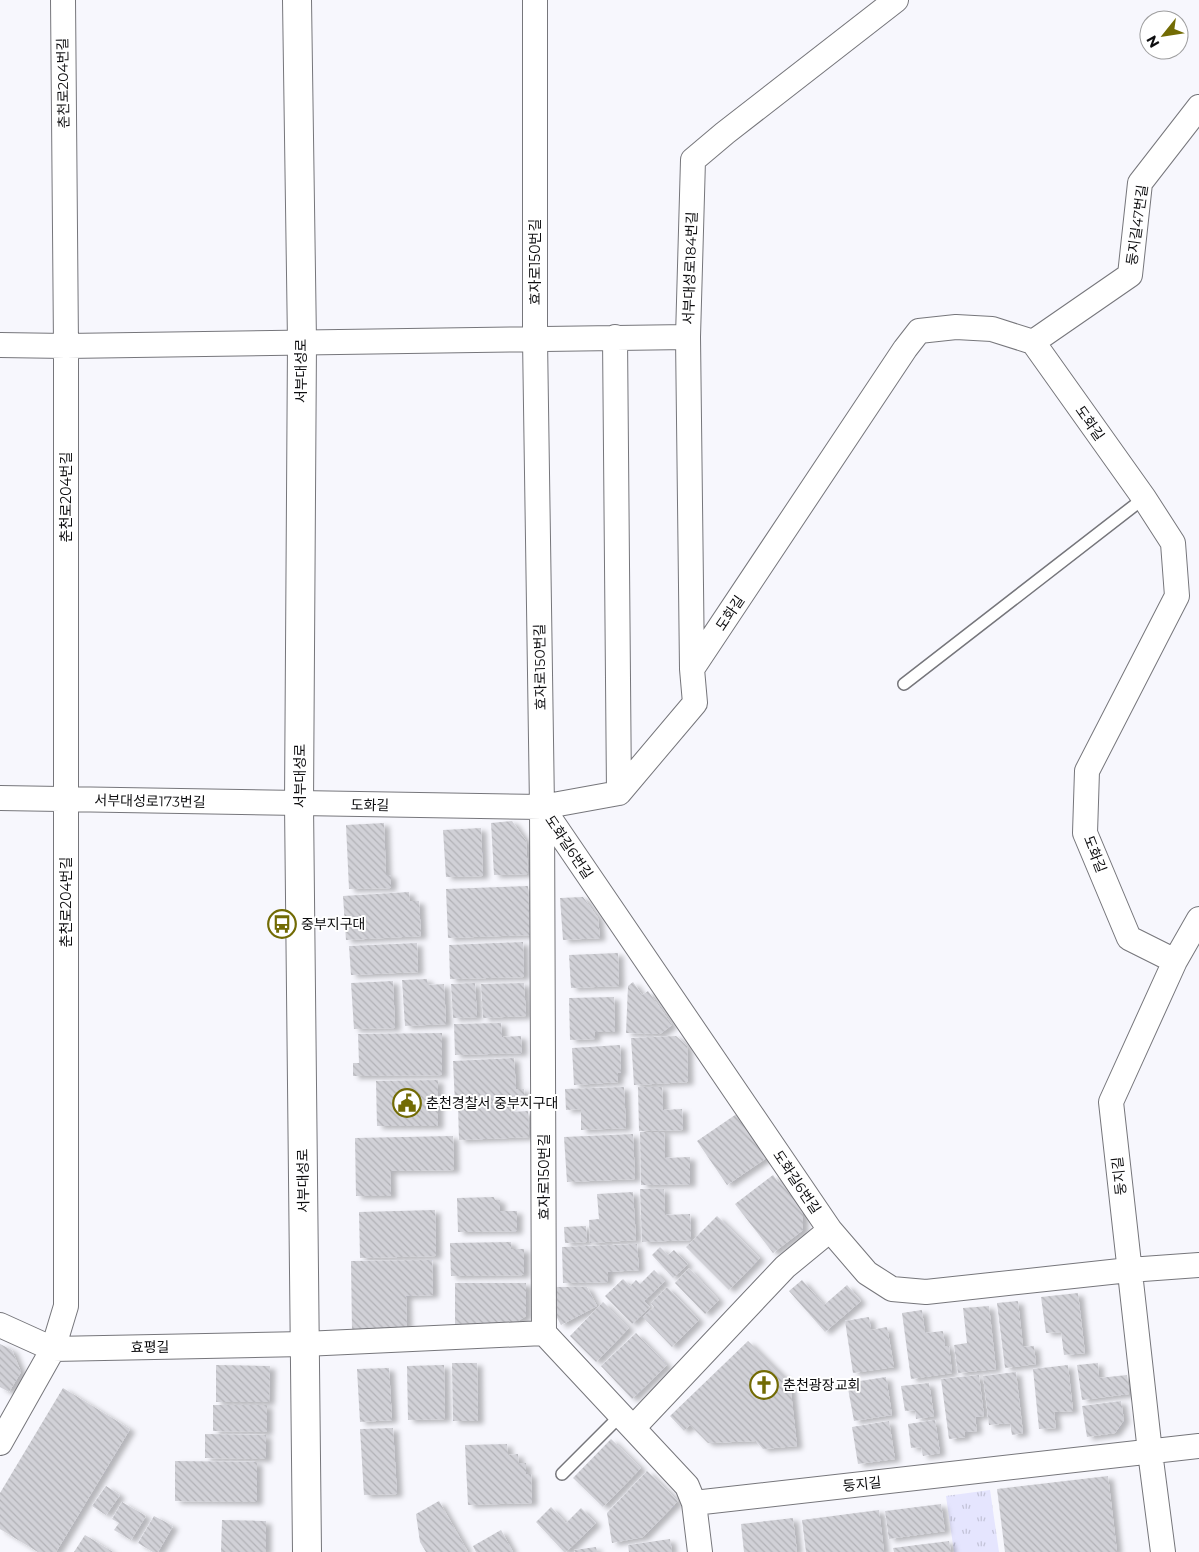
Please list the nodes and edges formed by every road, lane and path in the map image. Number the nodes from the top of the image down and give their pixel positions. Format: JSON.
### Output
{"nodes":[{"id":1,"x":62,"y":0,"type":"edge"},
{"id":2,"x":297,"y":0,"type":"edge"},
{"id":3,"x":535,"y":0,"type":"edge"},
{"id":4,"x":896,"y":0,"type":"edge"},
{"id":5,"x":1199,"y":107,"type":"edge"},
{"id":6,"x":615,"y":337,"type":"junction"},
{"id":7,"x":688,"y":337,"type":"junction"},
{"id":8,"x":535,"y":338,"type":"junction"},
{"id":9,"x":302,"y":342,"type":"junction"},
{"id":10,"x":1033,"y":342,"type":"junction"},
{"id":11,"x":0,"y":345,"type":"edge"},
{"id":12,"x":66,"y":346,"type":"junction"},
{"id":13,"x":1144,"y":498,"type":"junction"},
{"id":14,"x":692,"y":669,"type":"junction"},
{"id":15,"x":904,"y":684,"type":"dead end"},
{"id":16,"x":619,"y":793,"type":"junction"},
{"id":17,"x":0,"y":798,"type":"edge"},
{"id":18,"x":66,"y":799,"type":"junction"},
{"id":19,"x":299,"y":804,"type":"junction"},
{"id":20,"x":542,"y":807,"type":"junction"},
{"id":21,"x":1199,"y":919,"type":"edge"},
{"id":22,"x":1175,"y":961,"type":"junction"},
{"id":23,"x":830,"y":1230,"type":"junction"},
{"id":24,"x":1199,"y":1265,"type":"edge"},
{"id":25,"x":1129,"y":1270,"type":"junction"},
{"id":26,"x":0,"y":1325,"type":"edge"},
{"id":27,"x":544,"y":1334,"type":"junction"},
{"id":28,"x":304,"y":1344,"type":"junction"},
{"id":29,"x":53,"y":1349,"type":"junction"},
{"id":30,"x":626,"y":1422,"type":"junction"},
{"id":31,"x":0,"y":1442,"type":"edge"},
{"id":32,"x":1199,"y":1446,"type":"edge"},
{"id":33,"x":1150,"y":1452,"type":"junction"},
{"id":34,"x":562,"y":1474,"type":"dead end"},
{"id":35,"x":694,"y":1503,"type":"junction"},
{"id":36,"x":307,"y":1552,"type":"edge"},
{"id":37,"x":700,"y":1552,"type":"edge"},
{"id":38,"x":1163,"y":1552,"type":"edge"}],
"edges":[{"from":1,"to":12,"type":"street","name":"춘천로204번길"},
{"from":2,"to":9,"type":"street","name":"서부대성로"},
{"from":3,"to":8,"type":"street","name":"효자로150번길"},
{"from":4,"to":7,"type":"street","name":"서부대성로184번길"},
{"from":5,"to":10,"type":"street","name":"둥지길47번길"},
{"from":6,"to":7,"type":"street","name":"서부대성로184번길"},
{"from":6,"to":8,"type":"street","name":"서부대성로184번길"},
{"from":6,"to":16,"type":"street"},
{"from":7,"to":14,"type":"street","name":"도화길"},
{"from":8,"to":9,"type":"street","name":"서부대성로184번길"},
{"from":8,"to":20,"type":"street","name":"효자로150번길"},
{"from":9,"to":12,"type":"street"},
{"from":9,"to":19,"type":"street","name":"서부대성로"},
{"from":10,"to":13,"type":"street","name":"도화길"},
{"from":10,"to":14,"type":"street","name":"도화길"},
{"from":11,"to":12,"type":"street"},
{"from":12,"to":18,"type":"street","name":"춘천로204번길"},
{"from":13,"to":15,"type":"lane"},
{"from":13,"to":22,"type":"street","name":"도화길"},
{"from":14,"to":16,"type":"street","name":"도화길"},
{"from":16,"to":20,"type":"street","name":"도화길"},
{"from":17,"to":18,"type":"street","name":"서부대성로173번길"},
{"from":18,"to":19,"type":"street","name":"서부대성로173번길"},
{"from":18,"to":29,"type":"street","name":"춘천로204번길"},
{"from":19,"to":20,"type":"street","name":"도화길"},
{"from":19,"to":28,"type":"street","name":"서부대성로"},
{"from":20,"to":23,"type":"street","name":"도화길6번길"},
{"from":20,"to":27,"type":"street","name":"효자로150번길"},
{"from":21,"to":22,"type":"street","name":"둥지길"},
{"from":22,"to":25,"type":"street","name":"둥지길"},
{"from":23,"to":25,"type":"street","name":"도화길6번길"},
{"from":23,"to":30,"type":"street"},
{"from":24,"to":25,"type":"street","name":"도화길6번길"},
{"from":25,"to":33,"type":"street","name":"둥지길"},
{"from":26,"to":29,"type":"street","name":"효평길"},
{"from":27,"to":28,"type":"street"},
{"from":27,"to":30,"type":"street"},
{"from":28,"to":29,"type":"street","name":"효평길"},
{"from":28,"to":36,"type":"street","name":"서부대성로"},
{"from":29,"to":31,"type":"street","name":"춘천로204번길"},
{"from":30,"to":34,"type":"lane"},
{"from":30,"to":35,"type":"street"},
{"from":32,"to":33,"type":"street","name":"둥지길"},
{"from":33,"to":35,"type":"street","name":"둥지길"},
{"from":33,"to":38,"type":"street","name":"둥지길"},
{"from":35,"to":37,"type":"street"}]}
